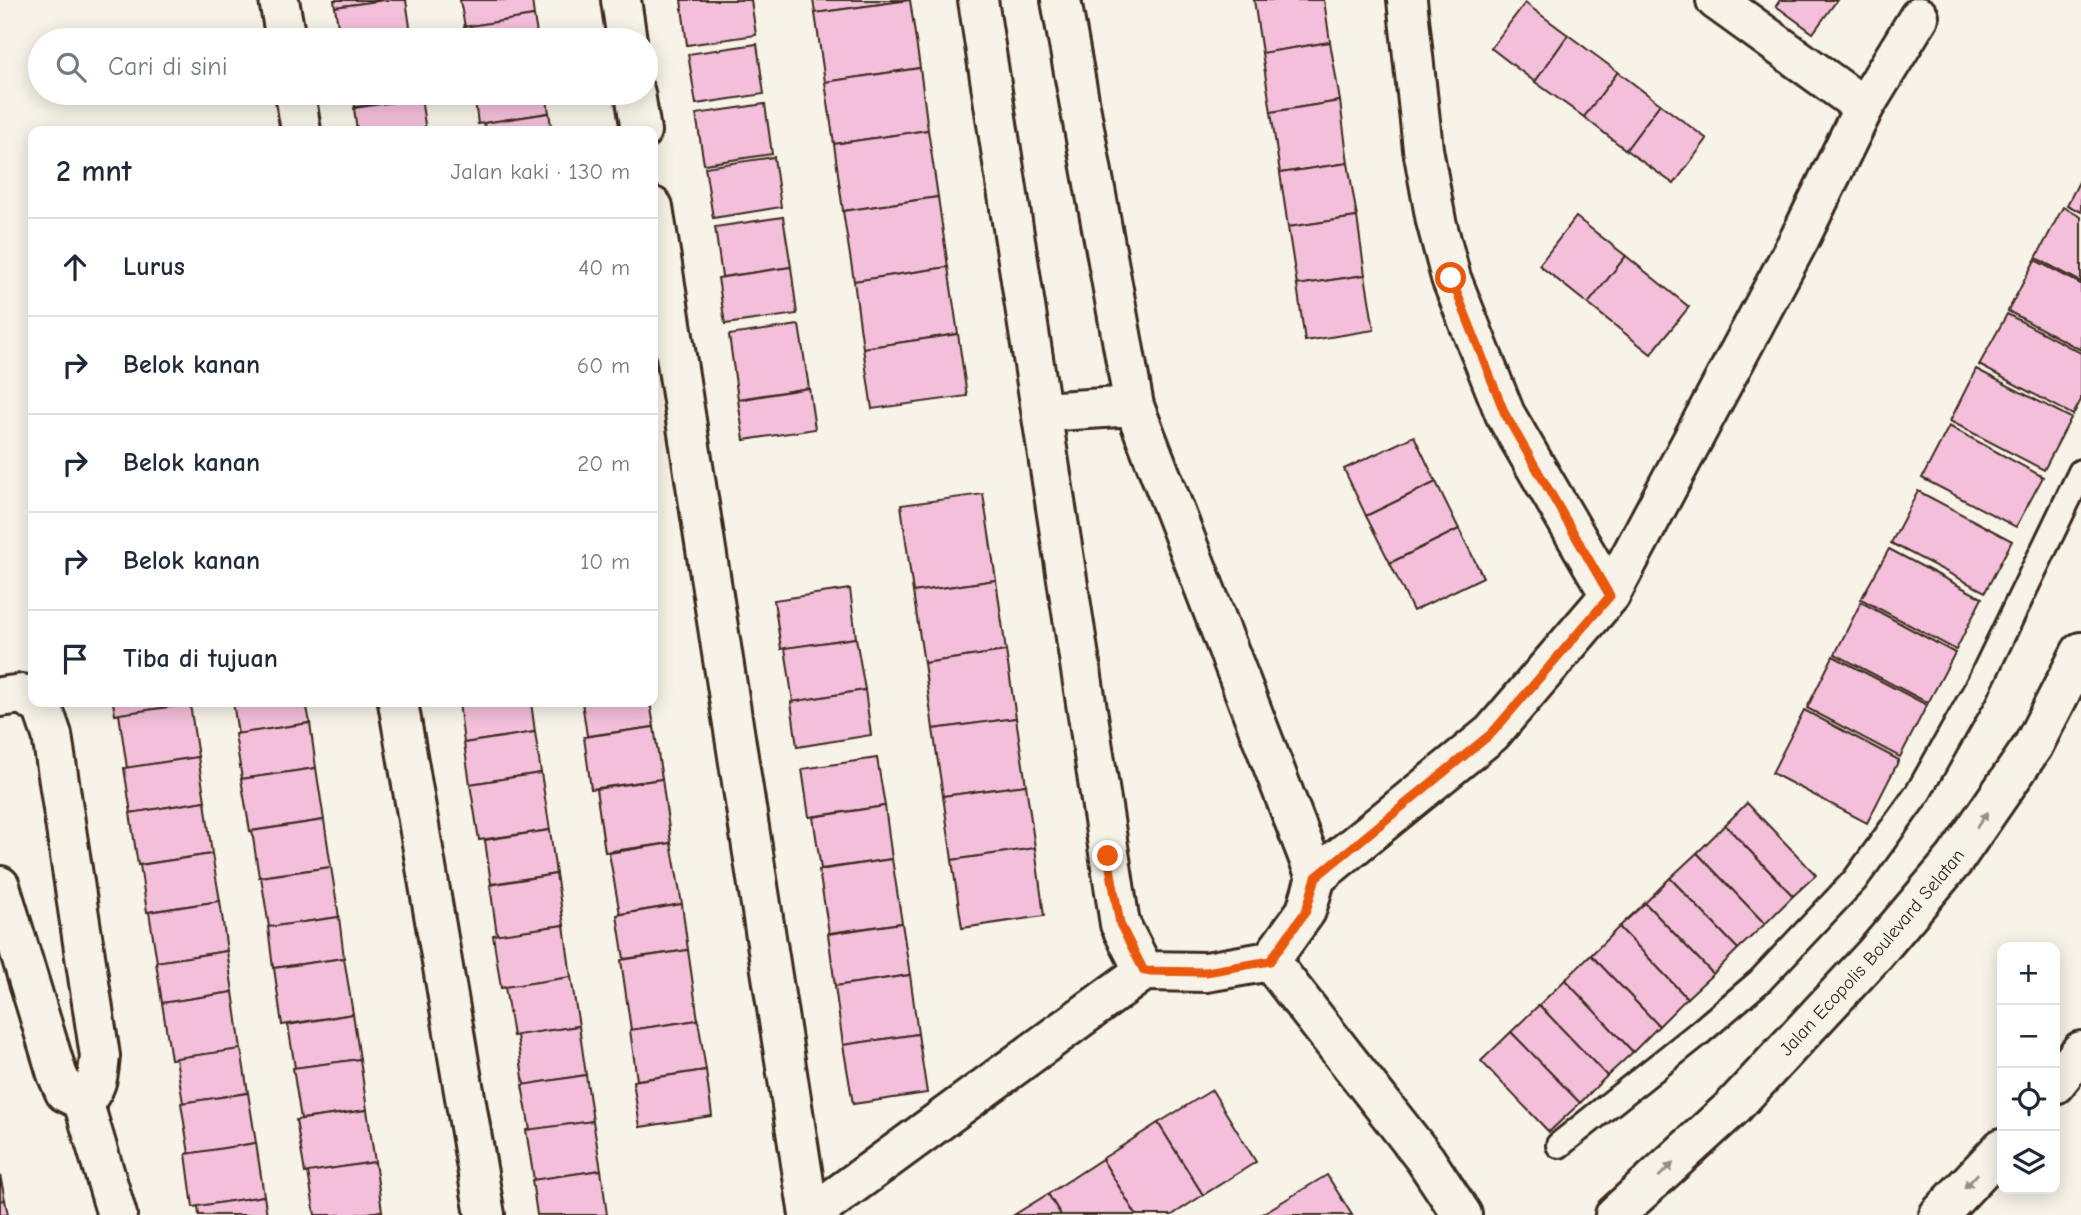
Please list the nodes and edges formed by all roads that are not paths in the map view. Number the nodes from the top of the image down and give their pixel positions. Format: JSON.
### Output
{"nodes":[{"id":1,"x":279,"y":0,"type":"edge"},
{"id":2,"x":621,"y":0,"type":"edge"},
{"id":3,"x":978,"y":0,"type":"edge"},
{"id":4,"x":1061,"y":0,"type":"edge"},
{"id":5,"x":1407,"y":0,"type":"edge"},
{"id":6,"x":1716,"y":0,"type":"edge"},
{"id":7,"x":1919,"y":17,"type":"dead end"},
{"id":8,"x":284,"y":28,"type":"edge"},
{"id":9,"x":625,"y":28,"type":"edge"},
{"id":10,"x":297,"y":105,"type":"edge"},
{"id":11,"x":637,"y":105,"type":"edge"},
{"id":12,"x":1864,"y":107,"type":"junction"},
{"id":13,"x":301,"y":126,"type":"edge"},
{"id":14,"x":640,"y":126,"type":"edge"},
{"id":15,"x":658,"y":239,"type":"edge"},
{"id":16,"x":1134,"y":406,"type":"junction"},
{"id":17,"x":1042,"y":412,"type":"junction"},
{"id":18,"x":2081,"y":472,"type":"edge"},
{"id":19,"x":1610,"y":596,"type":"junction"},
{"id":20,"x":2081,"y":652,"type":"edge"},
{"id":21,"x":0,"y":697,"type":"edge"},
{"id":22,"x":28,"y":698,"type":"edge"},
{"id":23,"x":42,"y":707,"type":"edge"},
{"id":24,"x":399,"y":707,"type":"edge"},
{"id":25,"x":1316,"y":877,"type":"junction"},
{"id":26,"x":0,"y":886,"type":"edge"},
{"id":27,"x":1270,"y":961,"type":"junction"},
{"id":28,"x":1144,"y":971,"type":"junction"},
{"id":29,"x":2081,"y":1051,"type":"edge"},
{"id":30,"x":2060,"y":1078,"type":"edge"},
{"id":31,"x":83,"y":1101,"type":"junction"},
{"id":32,"x":1559,"y":1145,"type":"dead end"},
{"id":33,"x":1997,"y":1152,"type":"edge"},
{"id":34,"x":117,"y":1215,"type":"edge"},
{"id":35,"x":485,"y":1215,"type":"edge"},
{"id":36,"x":810,"y":1215,"type":"edge"},
{"id":37,"x":1462,"y":1215,"type":"edge"},
{"id":38,"x":1615,"y":1215,"type":"edge"},
{"id":39,"x":1939,"y":1215,"type":"edge"}],
"edges":[{"from":1,"to":8,"type":"street"},
{"from":2,"to":9,"type":"street"},
{"from":3,"to":17,"type":"street"},
{"from":4,"to":16,"type":"street"},
{"from":5,"to":19,"type":"street"},
{"from":6,"to":12,"type":"street"},
{"from":7,"to":12,"type":"street"},
{"from":10,"to":13,"type":"street"},
{"from":11,"to":14,"type":"street"},
{"from":12,"to":19,"type":"street"},
{"from":15,"to":36,"type":"street"},
{"from":16,"to":17,"type":"street"},
{"from":16,"to":25,"type":"street"},
{"from":17,"to":28,"type":"street"},
{"from":18,"to":32,"type":"lane"},
{"from":19,"to":25,"type":"street"},
{"from":38,"to":20,"type":"street","name":"Jalan Ecopolis Boulevard Selatan","one_way":true},
{"from":21,"to":22,"type":"street"},
{"from":23,"to":31,"type":"street"},
{"from":24,"to":35,"type":"street"},
{"from":25,"to":27,"type":"street"},
{"from":26,"to":31,"type":"street"},
{"from":27,"to":28,"type":"street"},
{"from":27,"to":37,"type":"street"},
{"from":28,"to":36,"type":"street"},
{"from":29,"to":30,"type":"street"},
{"from":31,"to":34,"type":"street"},
{"from":33,"to":39,"type":"street","one_way":true}]}
